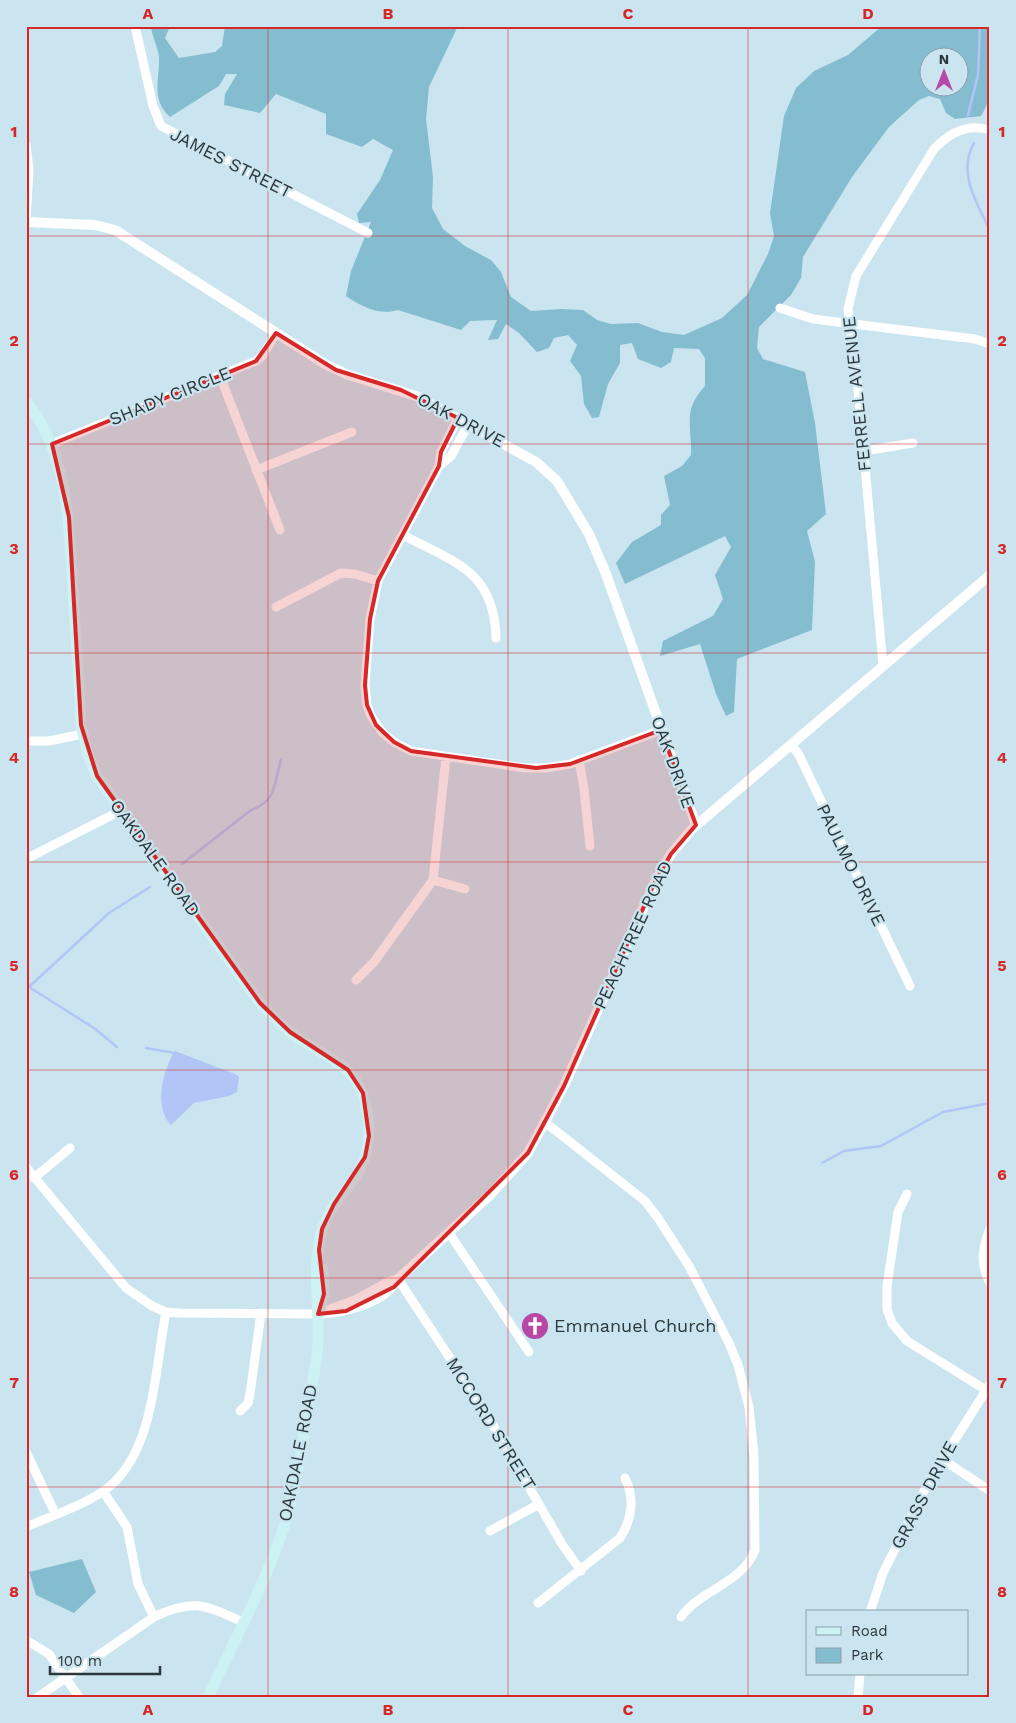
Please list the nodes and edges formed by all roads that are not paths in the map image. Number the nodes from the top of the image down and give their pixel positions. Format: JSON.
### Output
{"nodes":[{"id":1,"x":135,"y":26,"type":"edge"},
{"id":2,"x":990,"y":130,"type":"edge"},
{"id":3,"x":26,"y":145,"type":"edge"},
{"id":4,"x":26,"y":222,"type":"edge"},
{"id":5,"x":368,"y":233,"type":"dead end"},
{"id":6,"x":780,"y":308,"type":"dead end"},
{"id":7,"x":849,"y":323,"type":"junction"},
{"id":8,"x":276,"y":333,"type":"junction"},
{"id":9,"x":990,"y":344,"type":"edge"},
{"id":10,"x":220,"y":376,"type":"junction"},
{"id":11,"x":26,"y":401,"type":"edge"},
{"id":12,"x":458,"y":418,"type":"junction"},
{"id":13,"x":469,"y":423,"type":"junction"},
{"id":14,"x":352,"y":432,"type":"dead end"},
{"id":15,"x":913,"y":443,"type":"dead end"},
{"id":16,"x":52,"y":444,"type":"junction"},
{"id":17,"x":864,"y":451,"type":"junction"},
{"id":18,"x":439,"y":466,"type":"junction"},
{"id":19,"x":256,"y":470,"type":"junction"},
{"id":20,"x":280,"y":530,"type":"dead end"},
{"id":21,"x":403,"y":535,"type":"junction"},
{"id":22,"x":990,"y":575,"type":"edge"},
{"id":23,"x":378,"y":581,"type":"junction"},
{"id":24,"x":276,"y":607,"type":"dead end"},
{"id":25,"x":496,"y":638,"type":"dead end"},
{"id":26,"x":884,"y":665,"type":"junction"},
{"id":27,"x":662,"y":730,"type":"junction"},
{"id":28,"x":83,"y":734,"type":"junction"},
{"id":29,"x":26,"y":741,"type":"edge"},
{"id":30,"x":791,"y":745,"type":"junction"},
{"id":31,"x":446,"y":757,"type":"junction"},
{"id":32,"x":579,"y":760,"type":"junction"},
{"id":33,"x":120,"y":811,"type":"junction"},
{"id":34,"x":696,"y":825,"type":"junction"},
{"id":35,"x":590,"y":846,"type":"dead end"},
{"id":36,"x":26,"y":859,"type":"edge"},
{"id":37,"x":433,"y":880,"type":"junction"},
{"id":38,"x":465,"y":889,"type":"dead end"},
{"id":39,"x":356,"y":980,"type":"dead end"},
{"id":40,"x":910,"y":986,"type":"dead end"},
{"id":41,"x":546,"y":1123,"type":"junction"},
{"id":42,"x":70,"y":1148,"type":"dead end"},
{"id":43,"x":26,"y":1167,"type":"edge"},
{"id":44,"x":34,"y":1178,"type":"junction"},
{"id":45,"x":907,"y":1194,"type":"dead end"},
{"id":46,"x":990,"y":1229,"type":"edge"},
{"id":47,"x":449,"y":1233,"type":"junction"},
{"id":48,"x":398,"y":1279,"type":"junction"},
{"id":49,"x":990,"y":1283,"type":"edge"},
{"id":50,"x":166,"y":1312,"type":"junction"},
{"id":51,"x":261,"y":1314,"type":"junction"},
{"id":52,"x":318,"y":1314,"type":"junction"},
{"id":53,"x":529,"y":1352,"type":"dead end"},
{"id":54,"x":988,"y":1387,"type":"edge"},
{"id":55,"x":240,"y":1411,"type":"dead end"},
{"id":56,"x":26,"y":1452,"type":"edge"},
{"id":57,"x":942,"y":1459,"type":"junction"},
{"id":58,"x":625,"y":1478,"type":"dead end"},
{"id":59,"x":103,"y":1490,"type":"junction"},
{"id":60,"x":990,"y":1491,"type":"edge"},
{"id":61,"x":539,"y":1504,"type":"junction"},
{"id":62,"x":55,"y":1513,"type":"junction"},
{"id":63,"x":26,"y":1527,"type":"edge"},
{"id":64,"x":490,"y":1531,"type":"dead end"},
{"id":65,"x":581,"y":1571,"type":"junction"},
{"id":66,"x":538,"y":1603,"type":"dead end"},
{"id":67,"x":871,"y":1610,"type":"edge"},
{"id":68,"x":154,"y":1617,"type":"junction"},
{"id":69,"x":681,"y":1617,"type":"dead end"},
{"id":70,"x":243,"y":1622,"type":"junction"},
{"id":71,"x":26,"y":1640,"type":"edge"},
{"id":72,"x":860,"y":1676,"type":"edge"},
{"id":73,"x":66,"y":1678,"type":"junction"},
{"id":74,"x":38,"y":1697,"type":"edge"},
{"id":75,"x":79,"y":1697,"type":"edge"},
{"id":76,"x":208,"y":1697,"type":"edge"},
{"id":77,"x":858,"y":1697,"type":"edge"}],
"edges":[{"from":1,"to":5,"type":"street","name":"JAMES STREET"},
{"from":2,"to":7,"type":"street","name":"FERRELL AVENUE"},
{"from":3,"to":4,"type":"street"},
{"from":4,"to":8,"type":"street","name":"OAK DRIVE"},
{"from":6,"to":7,"type":"street"},
{"from":7,"to":9,"type":"street"},
{"from":7,"to":17,"type":"street","name":"FERRELL AVENUE"},
{"from":8,"to":10,"type":"street","name":"SHADY CIRCLE"},
{"from":8,"to":12,"type":"street","name":"OAK DRIVE"},
{"from":10,"to":16,"type":"street","name":"SHADY CIRCLE"},
{"from":10,"to":19,"type":"street"},
{"from":11,"to":16,"type":"main road","name":"OAKDALE ROAD"},
{"from":12,"to":13,"type":"street","name":"OAK DRIVE"},
{"from":12,"to":18,"type":"street"},
{"from":13,"to":18,"type":"street"},
{"from":13,"to":27,"type":"street","name":"OAK DRIVE"},
{"from":14,"to":19,"type":"street"},
{"from":15,"to":17,"type":"street"},
{"from":16,"to":28,"type":"main road","name":"OAKDALE ROAD"},
{"from":17,"to":26,"type":"street","name":"FERRELL AVENUE"},
{"from":18,"to":21,"type":"street"},
{"from":19,"to":20,"type":"street"},
{"from":21,"to":23,"type":"street"},
{"from":21,"to":25,"type":"street"},
{"from":22,"to":26,"type":"street","name":"PEACHTREE ROAD"},
{"from":23,"to":24,"type":"street"},
{"from":23,"to":31,"type":"street"},
{"from":26,"to":30,"type":"street","name":"PEACHTREE ROAD"},
{"from":27,"to":32,"type":"street"},
{"from":27,"to":34,"type":"street","name":"OAK DRIVE"},
{"from":28,"to":29,"type":"street"},
{"from":28,"to":33,"type":"main road","name":"OAKDALE ROAD"},
{"from":30,"to":34,"type":"street","name":"PEACHTREE ROAD"},
{"from":30,"to":40,"type":"street","name":"PAULMO DRIVE"},
{"from":31,"to":32,"type":"street"},
{"from":31,"to":37,"type":"street"},
{"from":32,"to":35,"type":"street"},
{"from":33,"to":36,"type":"street"},
{"from":33,"to":52,"type":"main road","name":"OAKDALE ROAD"},
{"from":34,"to":41,"type":"street","name":"PEACHTREE ROAD"},
{"from":37,"to":38,"type":"street"},
{"from":37,"to":39,"type":"street"},
{"from":41,"to":47,"type":"street","name":"PEACHTREE ROAD"},
{"from":41,"to":69,"type":"street"},
{"from":42,"to":44,"type":"street"},
{"from":43,"to":44,"type":"street","name":"PEACHTREE ROAD"},
{"from":44,"to":50,"type":"street","name":"PEACHTREE ROAD"},
{"from":45,"to":54,"type":"street"},
{"from":46,"to":49,"type":"street"},
{"from":47,"to":48,"type":"street","name":"PEACHTREE ROAD"},
{"from":47,"to":53,"type":"street"},
{"from":48,"to":52,"type":"street","name":"PEACHTREE ROAD"},
{"from":48,"to":61,"type":"street","name":"MCCORD STREET"},
{"from":50,"to":51,"type":"street","name":"PEACHTREE ROAD"},
{"from":50,"to":59,"type":"street"},
{"from":51,"to":52,"type":"street","name":"PEACHTREE ROAD"},
{"from":51,"to":55,"type":"street"},
{"from":52,"to":70,"type":"main road","name":"OAKDALE ROAD"},
{"from":54,"to":57,"type":"street","name":"GRASS DRIVE"},
{"from":56,"to":62,"type":"street"},
{"from":57,"to":60,"type":"street"},
{"from":57,"to":67,"type":"street","name":"GRASS DRIVE"},
{"from":58,"to":65,"type":"street"},
{"from":59,"to":62,"type":"street"},
{"from":59,"to":68,"type":"street"},
{"from":61,"to":64,"type":"street"},
{"from":61,"to":65,"type":"street","name":"MCCORD STREET"},
{"from":62,"to":63,"type":"street"},
{"from":65,"to":66,"type":"street"},
{"from":68,"to":70,"type":"street"},
{"from":68,"to":73,"type":"street"},
{"from":70,"to":76,"type":"main road","name":"OAKDALE ROAD"},
{"from":71,"to":73,"type":"street"},
{"from":72,"to":77,"type":"street"},
{"from":73,"to":74,"type":"street"},
{"from":73,"to":75,"type":"street"}]}
